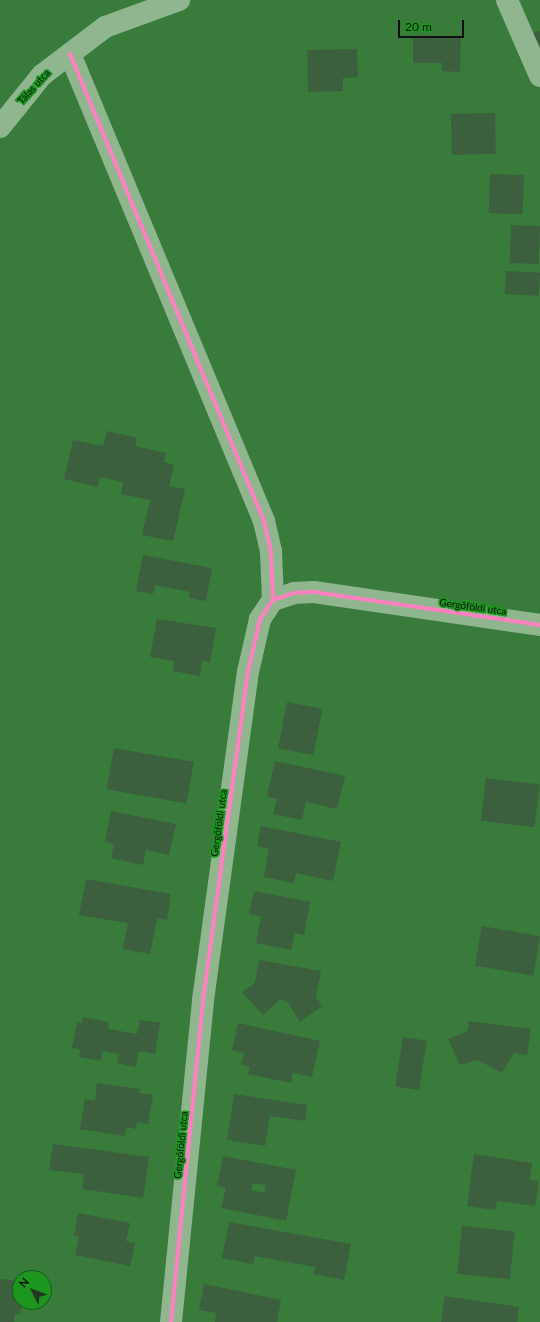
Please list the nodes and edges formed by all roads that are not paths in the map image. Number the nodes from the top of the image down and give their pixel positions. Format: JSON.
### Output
{"nodes":[{"id":1,"x":179,"y":0,"type":"edge"},
{"id":2,"x":507,"y":0,"type":"edge"},
{"id":3,"x":70,"y":54,"type":"junction"},
{"id":4,"x":540,"y":76,"type":"edge"},
{"id":5,"x":0,"y":127,"type":"edge"},
{"id":6,"x":273,"y":600,"type":"junction"},
{"id":7,"x":540,"y":626,"type":"edge"},
{"id":8,"x":172,"y":1322,"type":"edge"}],
"edges":[{"from":1,"to":3,"type":"street","name":"Tálas utca"},
{"from":2,"to":4,"type":"street"},
{"from":3,"to":5,"type":"street","name":"Tálas utca"},
{"from":3,"to":6,"type":"street"},
{"from":6,"to":7,"type":"street","name":"Gergőföldi utca"},
{"from":6,"to":8,"type":"street","name":"Gergőföldi utca"}]}
